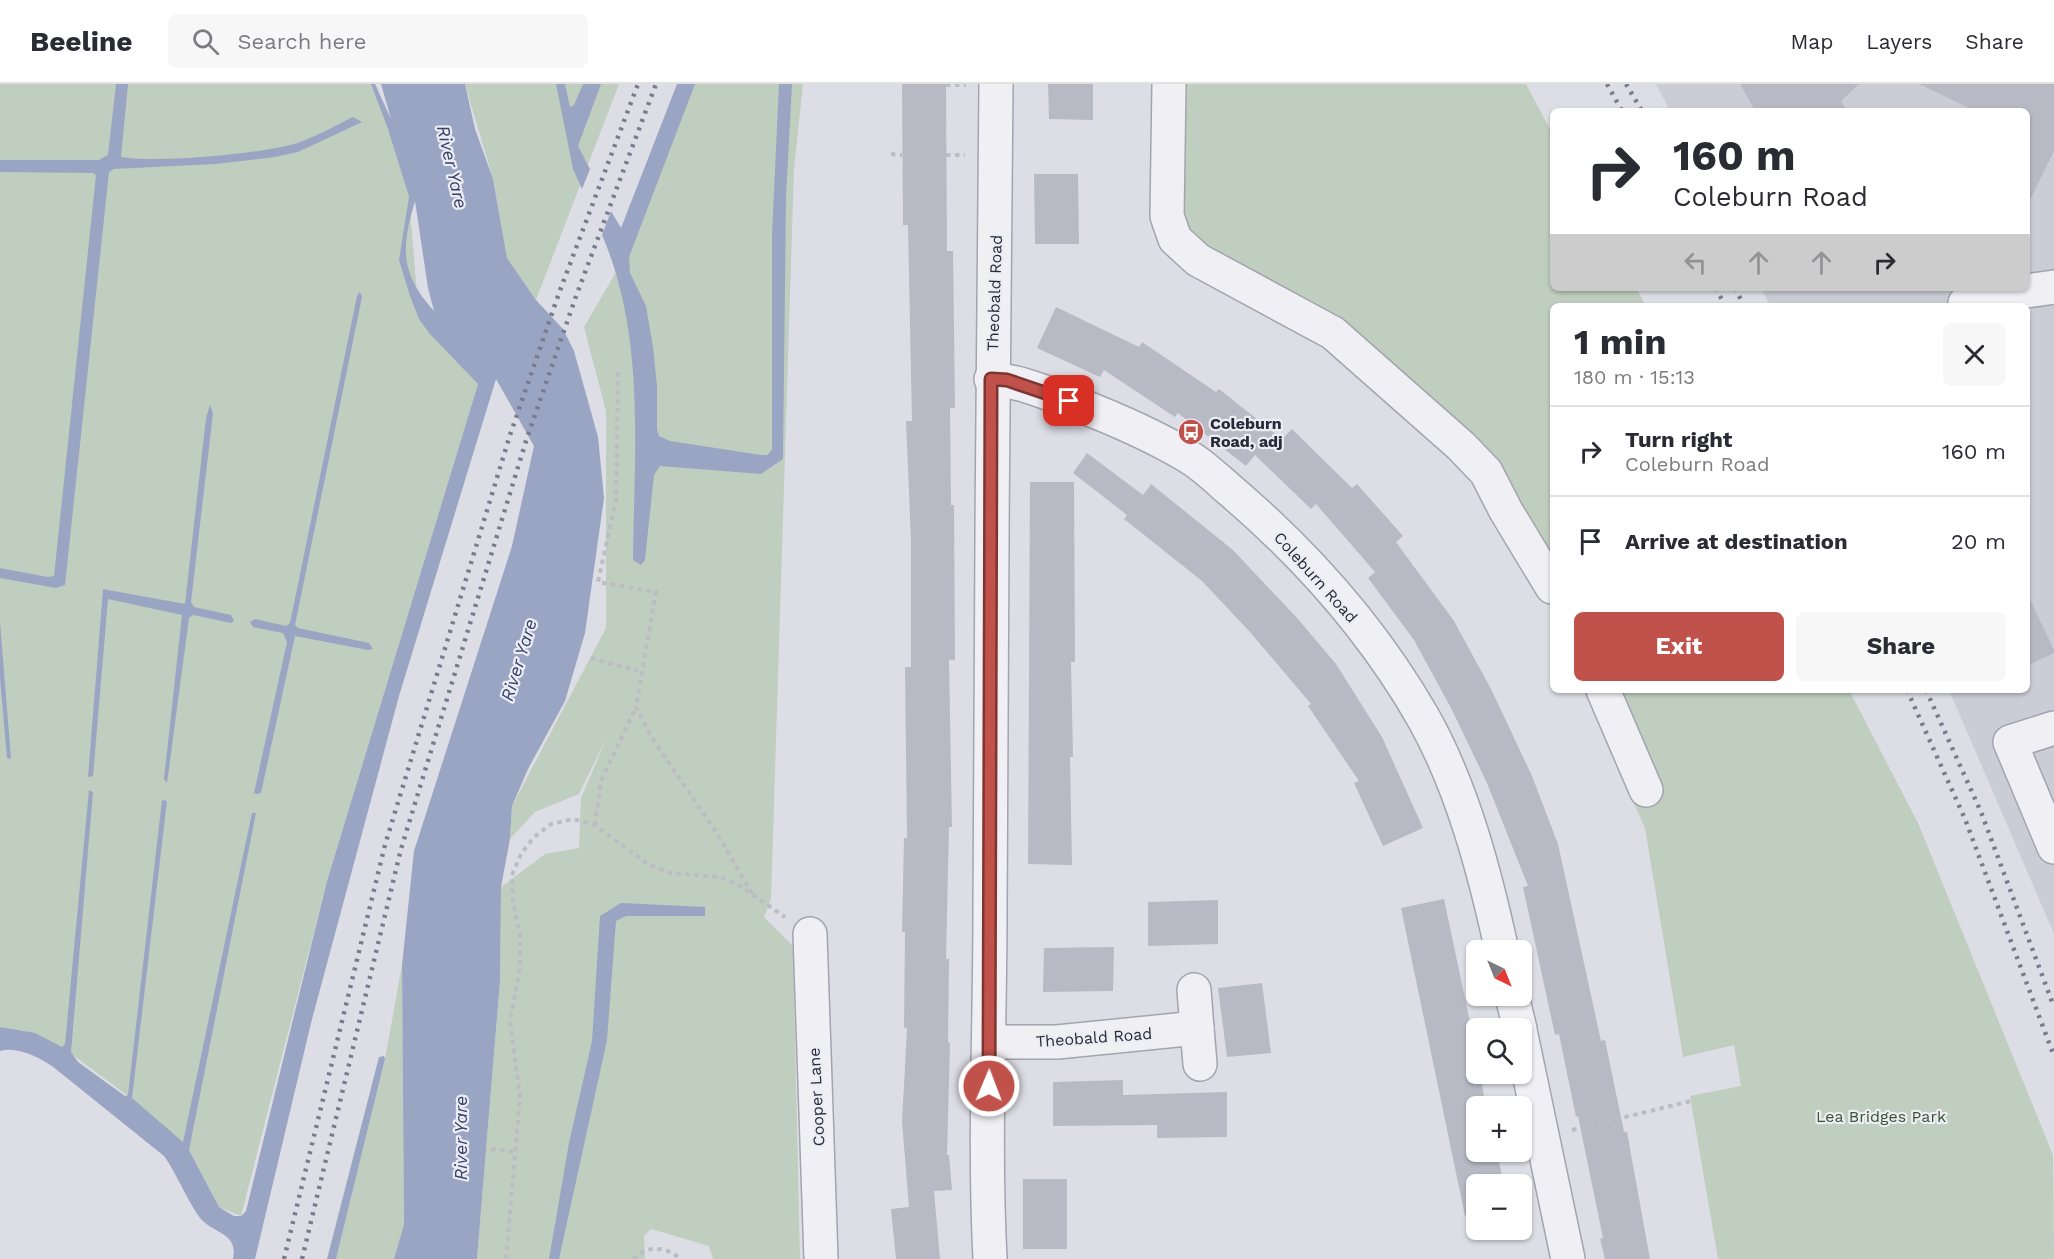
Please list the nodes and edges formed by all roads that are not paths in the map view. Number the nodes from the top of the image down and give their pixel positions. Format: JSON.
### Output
{"nodes":[{"id":1,"x":996,"y":84,"type":"edge"},
{"id":2,"x":1169,"y":84,"type":"edge"},
{"id":3,"x":2054,"y":287,"type":"edge"},
{"id":4,"x":2030,"y":290,"type":"edge"},
{"id":5,"x":2026,"y":291,"type":"edge"},
{"id":6,"x":1965,"y":303,"type":"dead end"},
{"id":7,"x":991,"y":379,"type":"junction"},
{"id":8,"x":1550,"y":584,"type":"edge"},
{"id":9,"x":1604,"y":693,"type":"edge"},
{"id":10,"x":2054,"y":728,"type":"edge"},
{"id":11,"x":1647,"y":790,"type":"dead end"},
{"id":12,"x":2054,"y":847,"type":"edge"},
{"id":13,"x":810,"y":934,"type":"road end"},
{"id":14,"x":1499,"y":940,"type":"edge"},
{"id":15,"x":1194,"y":990,"type":"dead end"},
{"id":16,"x":1197,"y":1028,"type":"junction"},
{"id":17,"x":990,"y":1042,"type":"junction"},
{"id":18,"x":1200,"y":1064,"type":"dead end"},
{"id":19,"x":1532,"y":1084,"type":"edge"},
{"id":20,"x":821,"y":1259,"type":"edge"},
{"id":21,"x":990,"y":1259,"type":"edge"},
{"id":22,"x":1568,"y":1259,"type":"edge"}],
"edges":[{"from":1,"to":7,"type":"street","name":"Theobald Road"},
{"from":2,"to":8,"type":"street"},
{"from":3,"to":4,"type":"street"},
{"from":5,"to":6,"type":"street"},
{"from":7,"to":14,"type":"street","name":"Coleburn Road"},
{"from":7,"to":17,"type":"street","name":"Theobald Road"},
{"from":9,"to":11,"type":"street"},
{"from":10,"to":12,"type":"street"},
{"from":13,"to":20,"type":"street","name":"Cooper Lane"},
{"from":15,"to":16,"type":"street"},
{"from":16,"to":17,"type":"street","name":"Theobald Road"},
{"from":16,"to":18,"type":"street"},
{"from":17,"to":21,"type":"street","name":"Theobald Road"},
{"from":19,"to":22,"type":"street"}]}
